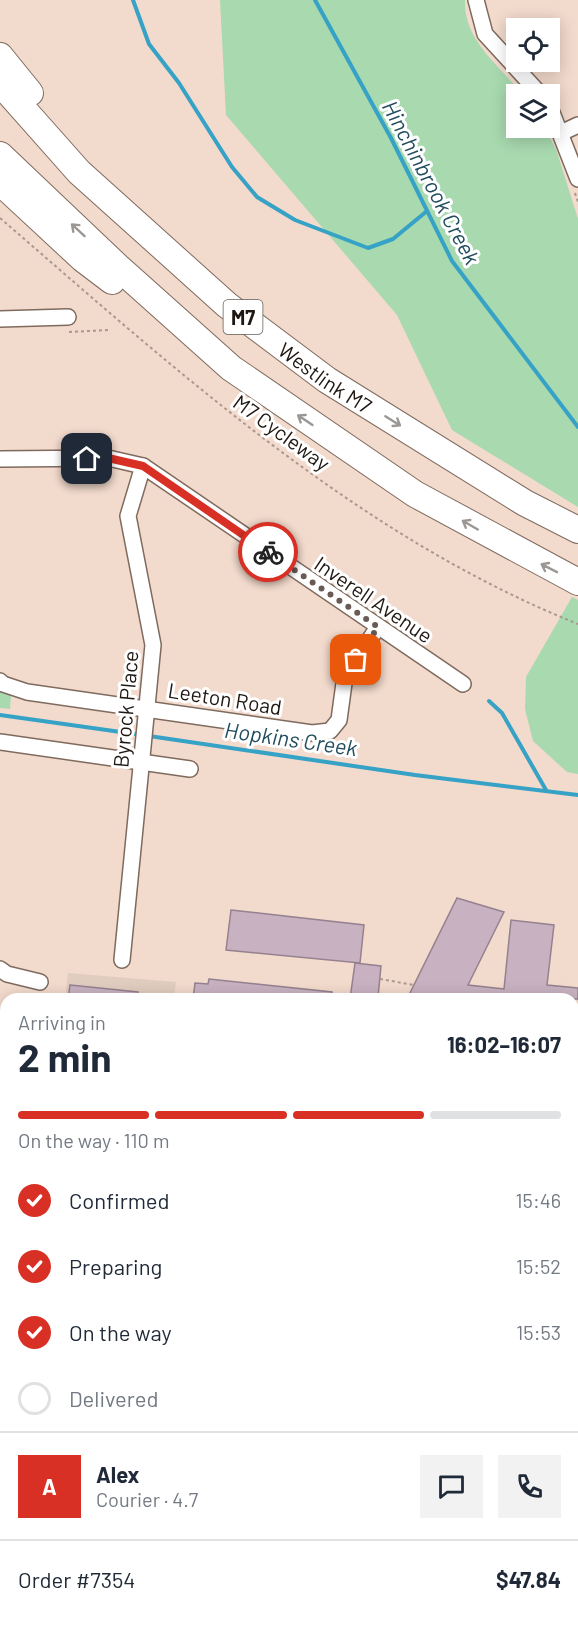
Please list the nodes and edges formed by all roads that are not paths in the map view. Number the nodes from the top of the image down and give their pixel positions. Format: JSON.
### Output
{"nodes":[{"id":1,"x":476,"y":0,"type":"edge"},
{"id":2,"x":0,"y":56,"type":"edge"},
{"id":3,"x":0,"y":83,"type":"edge"},
{"id":4,"x":531,"y":84,"type":"edge"},
{"id":5,"x":578,"y":125,"type":"edge"},
{"id":6,"x":561,"y":133,"type":"joint"},
{"id":7,"x":0,"y":155,"type":"edge"},
{"id":8,"x":578,"y":179,"type":"edge"},
{"id":9,"x":0,"y":182,"type":"edge"},
{"id":10,"x":227,"y":305,"type":"junction"},
{"id":11,"x":68,"y":317,"type":"dead end"},
{"id":12,"x":0,"y":319,"type":"edge"},
{"id":13,"x":231,"y":368,"type":"junction"},
{"id":14,"x":0,"y":459,"type":"edge"},
{"id":15,"x":143,"y":466,"type":"junction"},
{"id":16,"x":578,"y":530,"type":"edge"},
{"id":17,"x":578,"y":582,"type":"edge"},
{"id":18,"x":378,"y":627,"type":"junction"},
{"id":19,"x":0,"y":681,"type":"edge"},
{"id":20,"x":463,"y":684,"type":"dead end"},
{"id":21,"x":147,"y":708,"type":"junction"},
{"id":22,"x":0,"y":742,"type":"edge"},
{"id":23,"x":141,"y":762,"type":"junction"},
{"id":24,"x":190,"y":769,"type":"dead end"},
{"id":25,"x":122,"y":960,"type":"dead end"},
{"id":26,"x":0,"y":969,"type":"edge"},
{"id":27,"x":40,"y":982,"type":"dead end"}],
"edges":[{"from":1,"to":4,"type":"street"},
{"from":2,"to":10,"type":"highway","number":"M7"},
{"from":3,"to":10,"type":"highway","name":"Westlink M7","number":"M7"},
{"from":5,"to":6,"type":"street"},
{"from":6,"to":8,"type":"street"},
{"from":13,"to":7,"type":"highway","number":"M7","one_way":true},
{"from":9,"to":13,"type":"highway"},
{"from":10,"to":16,"type":"highway","name":"Westlink M7","number":"M7","one_way":true},
{"from":11,"to":12,"type":"street"},
{"from":17,"to":13,"type":"highway","number":"M7","one_way":true},
{"from":14,"to":15,"type":"street","name":"Inverell Avenue"},
{"from":15,"to":18,"type":"street","name":"Inverell Avenue"},
{"from":15,"to":21,"type":"street","name":"Byrock Place"},
{"from":18,"to":20,"type":"street","name":"Inverell Avenue"},
{"from":18,"to":21,"type":"street","name":"Leeton Road"},
{"from":19,"to":21,"type":"street","name":"Leeton Road"},
{"from":21,"to":23,"type":"street","name":"Byrock Place"},
{"from":22,"to":23,"type":"street"},
{"from":23,"to":24,"type":"street"},
{"from":23,"to":25,"type":"street","name":"Byrock Place"},
{"from":26,"to":27,"type":"street"}]}
